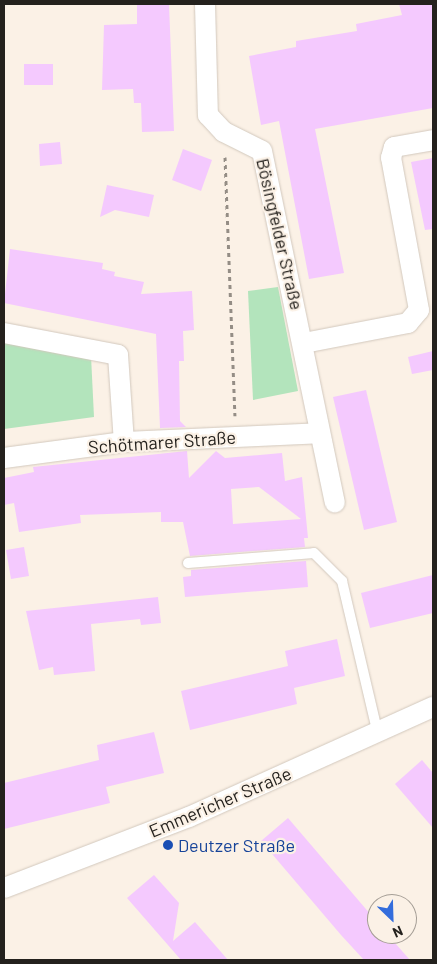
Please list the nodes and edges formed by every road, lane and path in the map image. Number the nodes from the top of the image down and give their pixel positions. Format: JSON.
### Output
{"nodes":[{"id":1,"x":205,"y":4,"type":"edge"},
{"id":2,"x":224,"y":132,"type":"junction"},
{"id":3,"x":433,"y":140,"type":"edge"},
{"id":4,"x":4,"y":333,"type":"edge"},
{"id":5,"x":304,"y":342,"type":"junction"},
{"id":6,"x":320,"y":433,"type":"junction"},
{"id":7,"x":236,"y":437,"type":"junction"},
{"id":8,"x":124,"y":442,"type":"junction"},
{"id":9,"x":4,"y":458,"type":"edge"},
{"id":10,"x":335,"y":502,"type":"dead end"},
{"id":11,"x":188,"y":563,"type":"dead end"},
{"id":12,"x":433,"y":707,"type":"edge"},
{"id":13,"x":378,"y":735,"type":"junction"},
{"id":14,"x":4,"y":888,"type":"edge"}],
"edges":[{"from":1,"to":2,"type":"street","name":"Bösingfelder Straße"},
{"from":2,"to":5,"type":"street","name":"Bösingfelder Straße"},
{"from":2,"to":7,"type":"path"},
{"from":3,"to":5,"type":"street"},
{"from":4,"to":8,"type":"street"},
{"from":5,"to":6,"type":"street","name":"Bösingfelder Straße"},
{"from":6,"to":7,"type":"street","name":"Schötmarer Straße"},
{"from":6,"to":10,"type":"street","name":"Bösingfelder Straße"},
{"from":7,"to":8,"type":"street","name":"Schötmarer Straße"},
{"from":8,"to":9,"type":"street","name":"Schötmarer Straße"},
{"from":11,"to":13,"type":"lane"},
{"from":12,"to":13,"type":"street","name":"Emmericher Straße"},
{"from":13,"to":14,"type":"street","name":"Emmericher Straße"}]}
